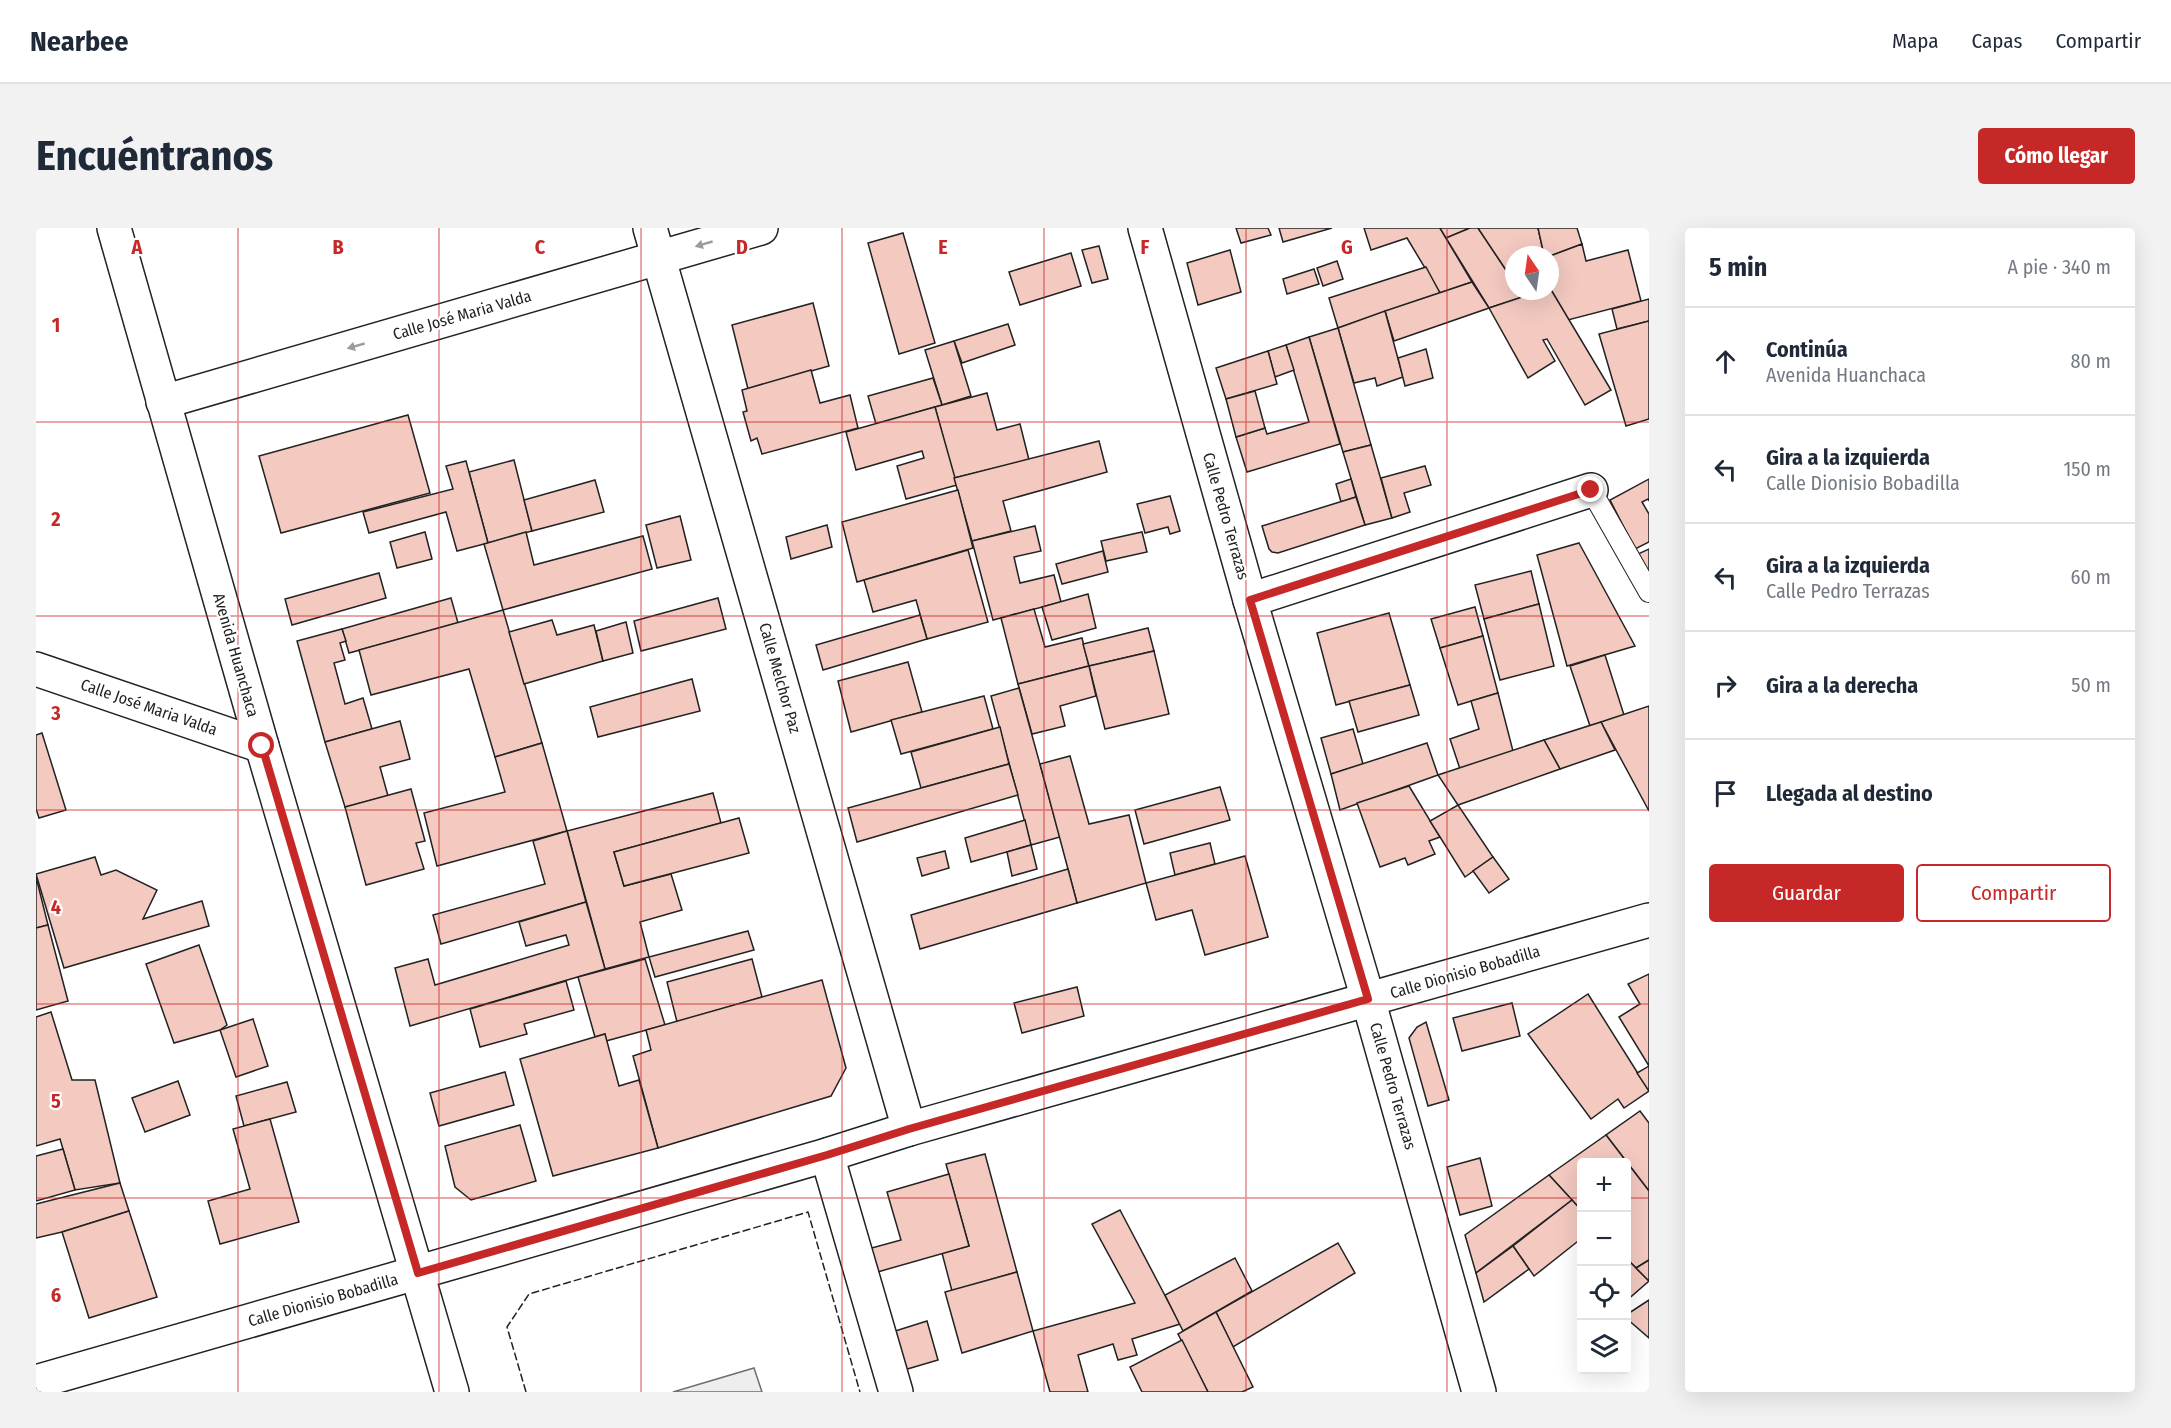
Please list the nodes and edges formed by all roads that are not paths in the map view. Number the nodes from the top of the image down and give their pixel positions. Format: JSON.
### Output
{"nodes":[{"id":1,"x":114,"y":228,"type":"edge"},
{"id":2,"x":761,"y":228,"type":"edge"},
{"id":3,"x":1145,"y":228,"type":"edge"},
{"id":4,"x":655,"y":243,"type":"edge"},
{"id":5,"x":163,"y":402,"type":"junction"},
{"id":6,"x":1591,"y":490,"type":"joint"},
{"id":7,"x":1649,"y":592,"type":"edge"},
{"id":8,"x":1250,"y":600,"type":"junction"},
{"id":9,"x":36,"y":669,"type":"edge"},
{"id":10,"x":262,"y":746,"type":"junction"},
{"id":11,"x":1649,"y":920,"type":"edge"},
{"id":12,"x":1368,"y":999,"type":"junction"},
{"id":13,"x":909,"y":1129,"type":"junction"},
{"id":14,"x":827,"y":1155,"type":"junction"},
{"id":15,"x":418,"y":1273,"type":"junction"},
{"id":16,"x":36,"y":1382,"type":"edge"},
{"id":17,"x":452,"y":1392,"type":"edge"},
{"id":18,"x":896,"y":1392,"type":"edge"},
{"id":19,"x":1479,"y":1392,"type":"edge"}],
"edges":[{"from":1,"to":5,"type":"street","name":"Avenida Huanchaca"},
{"from":2,"to":4,"type":"street","name":"Calle José Maria Valda","one_way":true},
{"from":3,"to":8,"type":"street","name":"Calle Pedro Terrazas"},
{"from":4,"to":5,"type":"street","name":"Calle José Maria Valda","one_way":true},
{"from":4,"to":13,"type":"street","name":"Calle Melchor Paz"},
{"from":5,"to":10,"type":"street","name":"Avenida Huanchaca"},
{"from":6,"to":7,"type":"lane"},
{"from":6,"to":8,"type":"street"},
{"from":8,"to":12,"type":"street","name":"Calle Pedro Terrazas"},
{"from":9,"to":10,"type":"street","name":"Calle José Maria Valda"},
{"from":10,"to":15,"type":"street","name":"Avenida Huanchaca"},
{"from":11,"to":12,"type":"street","name":"Calle Dionisio Bobadilla"},
{"from":12,"to":13,"type":"street","name":"Calle Dionisio Bobadilla"},
{"from":12,"to":19,"type":"street","name":"Calle Pedro Terrazas"},
{"from":13,"to":14,"type":"street","name":"Calle Dionisio Bobadilla"},
{"from":14,"to":15,"type":"street","name":"Calle Dionisio Bobadilla"},
{"from":14,"to":18,"type":"street"},
{"from":15,"to":16,"type":"street","name":"Calle Dionisio Bobadilla"},
{"from":15,"to":17,"type":"street","name":"Avenida Huanchaca"}]}
